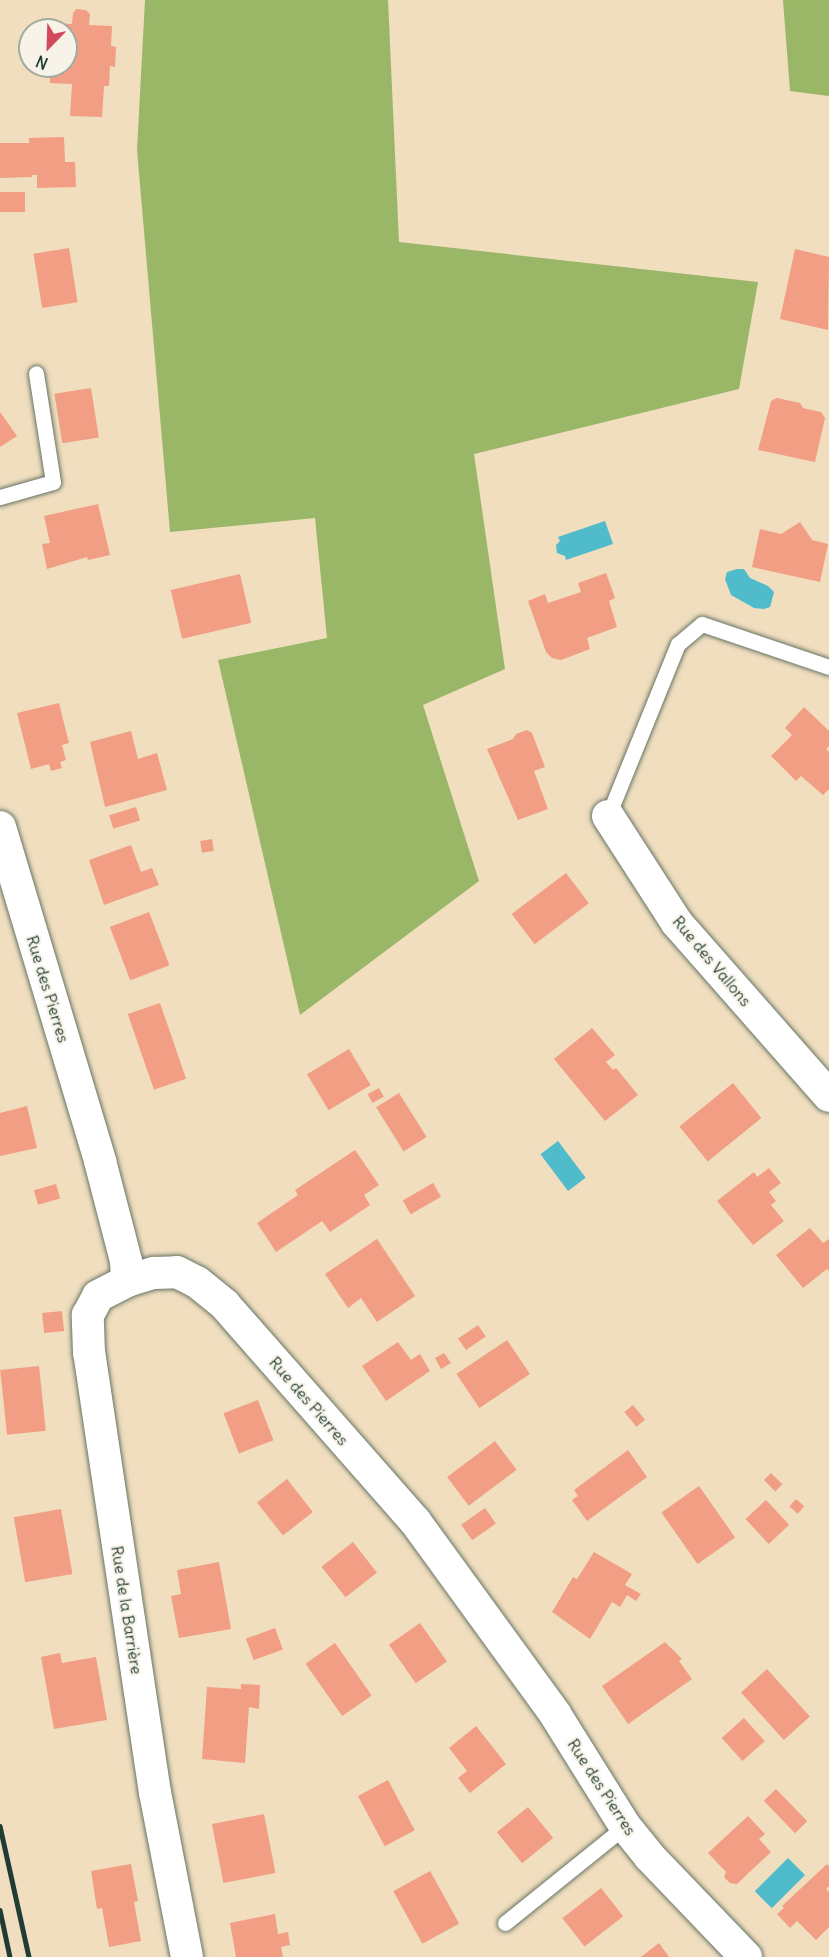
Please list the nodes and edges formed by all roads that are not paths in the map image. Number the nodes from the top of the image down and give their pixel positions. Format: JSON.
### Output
{"nodes":[{"id":1,"x":36,"y":373,"type":"dead end"},
{"id":2,"x":0,"y":497,"type":"edge"},
{"id":3,"x":829,"y":667,"type":"edge"},
{"id":4,"x":608,"y":816,"type":"joint"},
{"id":5,"x":0,"y":827,"type":"edge"},
{"id":6,"x":829,"y":1096,"type":"edge"},
{"id":7,"x":127,"y":1281,"type":"junction"},
{"id":8,"x":625,"y":1826,"type":"junction"},
{"id":9,"x":505,"y":1923,"type":"dead end"},
{"id":10,"x":187,"y":1957,"type":"edge"},
{"id":11,"x":746,"y":1957,"type":"edge"}],
"edges":[{"from":1,"to":2,"type":"lane"},
{"from":3,"to":4,"type":"lane"},
{"from":4,"to":6,"type":"street","name":"Rue des Vallons"},
{"from":5,"to":7,"type":"street","name":"Rue des Pierres"},
{"from":7,"to":8,"type":"street","name":"Rue des Pierres"},
{"from":7,"to":10,"type":"street","name":"Rue de la Barrière"},
{"from":8,"to":9,"type":"lane"},
{"from":8,"to":11,"type":"street","name":"Rue des Pierres"}]}
